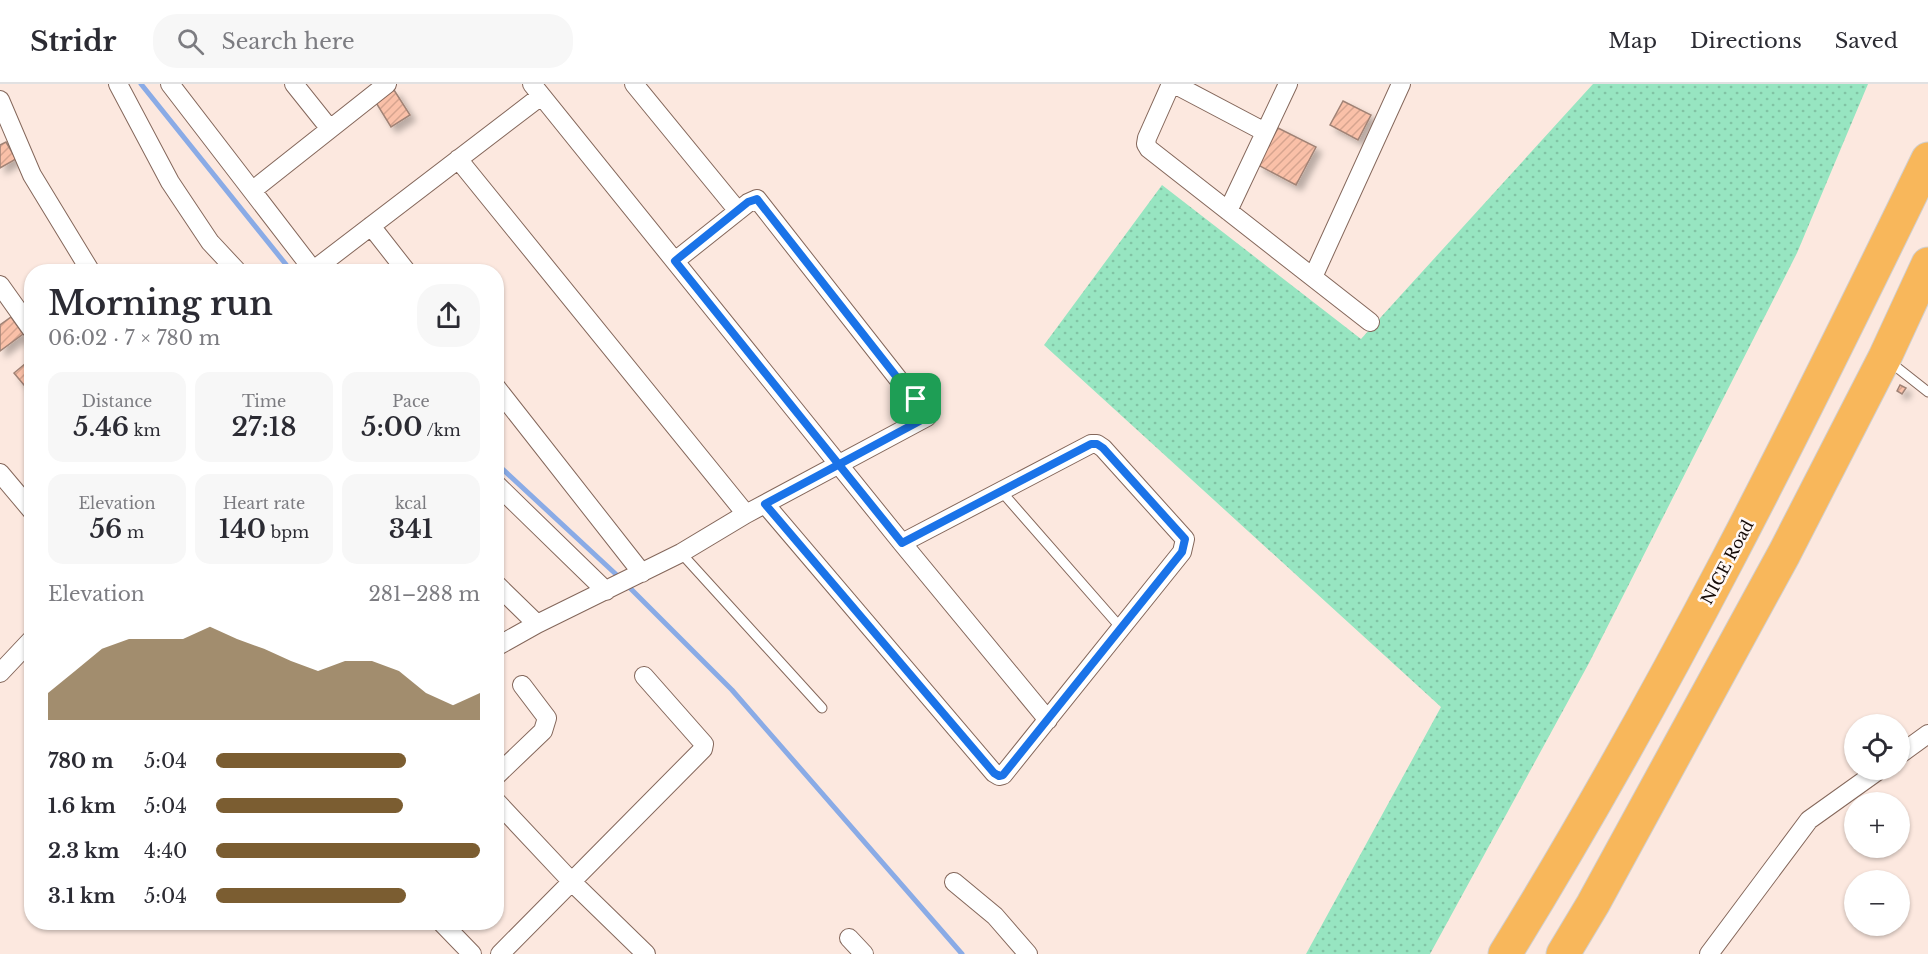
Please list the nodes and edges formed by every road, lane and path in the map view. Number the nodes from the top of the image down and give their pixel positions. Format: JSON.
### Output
{"nodes":[{"id":1,"x":118,"y":84,"type":"edge"},
{"id":2,"x":170,"y":84,"type":"edge"},
{"id":3,"x":294,"y":84,"type":"edge"},
{"id":4,"x":634,"y":84,"type":"edge"},
{"id":5,"x":1172,"y":84,"type":"edge"},
{"id":6,"x":1288,"y":84,"type":"edge"},
{"id":7,"x":1401,"y":84,"type":"edge"},
{"id":8,"x":380,"y":86,"type":"edge"},
{"id":9,"x":537,"y":90,"type":"edge"},
{"id":10,"x":0,"y":100,"type":"edge"},
{"id":11,"x":330,"y":129,"type":"junction"},
{"id":12,"x":1265,"y":132,"type":"junction"},
{"id":13,"x":458,"y":159,"type":"junction"},
{"id":14,"x":1928,"y":159,"type":"edge"},
{"id":15,"x":253,"y":190,"type":"junction"},
{"id":16,"x":738,"y":211,"type":"junction"},
{"id":17,"x":1228,"y":211,"type":"junction"},
{"id":18,"x":371,"y":226,"type":"junction"},
{"id":19,"x":675,"y":261,"type":"junction"},
{"id":20,"x":86,"y":264,"type":"edge"},
{"id":21,"x":231,"y":264,"type":"edge"},
{"id":22,"x":307,"y":264,"type":"edge"},
{"id":23,"x":321,"y":264,"type":"edge"},
{"id":24,"x":401,"y":264,"type":"edge"},
{"id":25,"x":1928,"y":264,"type":"edge"},
{"id":26,"x":1313,"y":278,"type":"junction"},
{"id":27,"x":0,"y":285,"type":"edge"},
{"id":28,"x":24,"y":319,"type":"edge"},
{"id":29,"x":1370,"y":322,"type":"dead end"},
{"id":30,"x":1885,"y":357,"type":"junction"},
{"id":31,"x":1928,"y":392,"type":"edge"},
{"id":32,"x":504,"y":397,"type":"edge"},
{"id":33,"x":840,"y":464,"type":"junction"},
{"id":34,"x":0,"y":473,"type":"edge"},
{"id":35,"x":1002,"y":491,"type":"junction"},
{"id":36,"x":504,"y":492,"type":"edge"},
{"id":37,"x":24,"y":502,"type":"edge"},
{"id":38,"x":765,"y":504,"type":"junction"},
{"id":39,"x":746,"y":514,"type":"junction"},
{"id":40,"x":902,"y":543,"type":"junction"},
{"id":41,"x":681,"y":553,"type":"junction"},
{"id":42,"x":642,"y":573,"type":"junction"},
{"id":43,"x":606,"y":591,"type":"junction"},
{"id":44,"x":504,"y":592,"type":"edge"},
{"id":45,"x":537,"y":624,"type":"junction"},
{"id":46,"x":1121,"y":628,"type":"junction"},
{"id":47,"x":504,"y":643,"type":"edge"},
{"id":48,"x":24,"y":648,"type":"edge"},
{"id":49,"x":0,"y":673,"type":"edge"},
{"id":50,"x":644,"y":676,"type":"dead end"},
{"id":51,"x":522,"y":685,"type":"dead end"},
{"id":52,"x":822,"y":708,"type":"dead end"},
{"id":53,"x":1048,"y":720,"type":"junction"},
{"id":54,"x":1928,"y":734,"type":"edge"},
{"id":55,"x":1910,"y":747,"type":"edge"},
{"id":56,"x":504,"y":768,"type":"edge"},
{"id":57,"x":1865,"y":780,"type":"edge"},
{"id":58,"x":504,"y":810,"type":"edge"},
{"id":59,"x":572,"y":882,"type":"junction"},
{"id":60,"x":954,"y":882,"type":"dead end"},
{"id":61,"x":449,"y":930,"type":"edge"},
{"id":62,"x":849,"y":938,"type":"dead end"},
{"id":63,"x":1022,"y":952,"type":"edge"},
{"id":64,"x":472,"y":954,"type":"edge"},
{"id":65,"x":500,"y":954,"type":"edge"},
{"id":66,"x":646,"y":954,"type":"edge"},
{"id":67,"x":864,"y":954,"type":"edge"},
{"id":68,"x":1505,"y":954,"type":"edge"},
{"id":69,"x":1563,"y":954,"type":"edge"},
{"id":70,"x":1709,"y":954,"type":"edge"}],
"edges":[{"from":1,"to":21,"type":"street"},
{"from":2,"to":15,"type":"street"},
{"from":3,"to":11,"type":"street"},
{"from":4,"to":16,"type":"street"},
{"from":5,"to":12,"type":"street"},
{"from":5,"to":17,"type":"street"},
{"from":6,"to":12,"type":"street"},
{"from":7,"to":26,"type":"street"},
{"from":8,"to":11,"type":"street"},
{"from":9,"to":13,"type":"street"},
{"from":9,"to":19,"type":"street"},
{"from":10,"to":20,"type":"street"},
{"from":11,"to":15,"type":"street"},
{"from":12,"to":17,"type":"street"},
{"from":13,"to":18,"type":"street"},
{"from":13,"to":39,"type":"street"},
{"from":14,"to":68,"type":"highway","name":"NICE Road"},
{"from":15,"to":22,"type":"street"},
{"from":16,"to":19,"type":"street"},
{"from":16,"to":33,"type":"street"},
{"from":17,"to":26,"type":"street"},
{"from":18,"to":23,"type":"street"},
{"from":18,"to":24,"type":"street"},
{"from":19,"to":33,"type":"street"},
{"from":25,"to":30,"type":"highway"},
{"from":26,"to":29,"type":"street"},
{"from":27,"to":28,"type":"street"},
{"from":30,"to":31,"type":"lane"},
{"from":30,"to":69,"type":"highway"},
{"from":32,"to":42,"type":"street"},
{"from":33,"to":38,"type":"street"},
{"from":33,"to":40,"type":"street"},
{"from":34,"to":37,"type":"street"},
{"from":35,"to":40,"type":"street"},
{"from":35,"to":46,"type":"lane"},
{"from":35,"to":46,"type":"street"},
{"from":36,"to":43,"type":"street"},
{"from":38,"to":39,"type":"street"},
{"from":38,"to":53,"type":"street"},
{"from":39,"to":41,"type":"street"},
{"from":40,"to":53,"type":"street"},
{"from":41,"to":42,"type":"street"},
{"from":41,"to":52,"type":"lane"},
{"from":42,"to":43,"type":"street"},
{"from":43,"to":45,"type":"street"},
{"from":44,"to":45,"type":"street"},
{"from":45,"to":47,"type":"street"},
{"from":46,"to":53,"type":"street"},
{"from":48,"to":49,"type":"street"},
{"from":50,"to":59,"type":"street"},
{"from":51,"to":56,"type":"street"},
{"from":54,"to":55,"type":"street"},
{"from":57,"to":70,"type":"street"},
{"from":58,"to":59,"type":"street"},
{"from":59,"to":65,"type":"street"},
{"from":59,"to":66,"type":"street"},
{"from":60,"to":63,"type":"street"},
{"from":61,"to":64,"type":"street"},
{"from":62,"to":67,"type":"street"}]}
